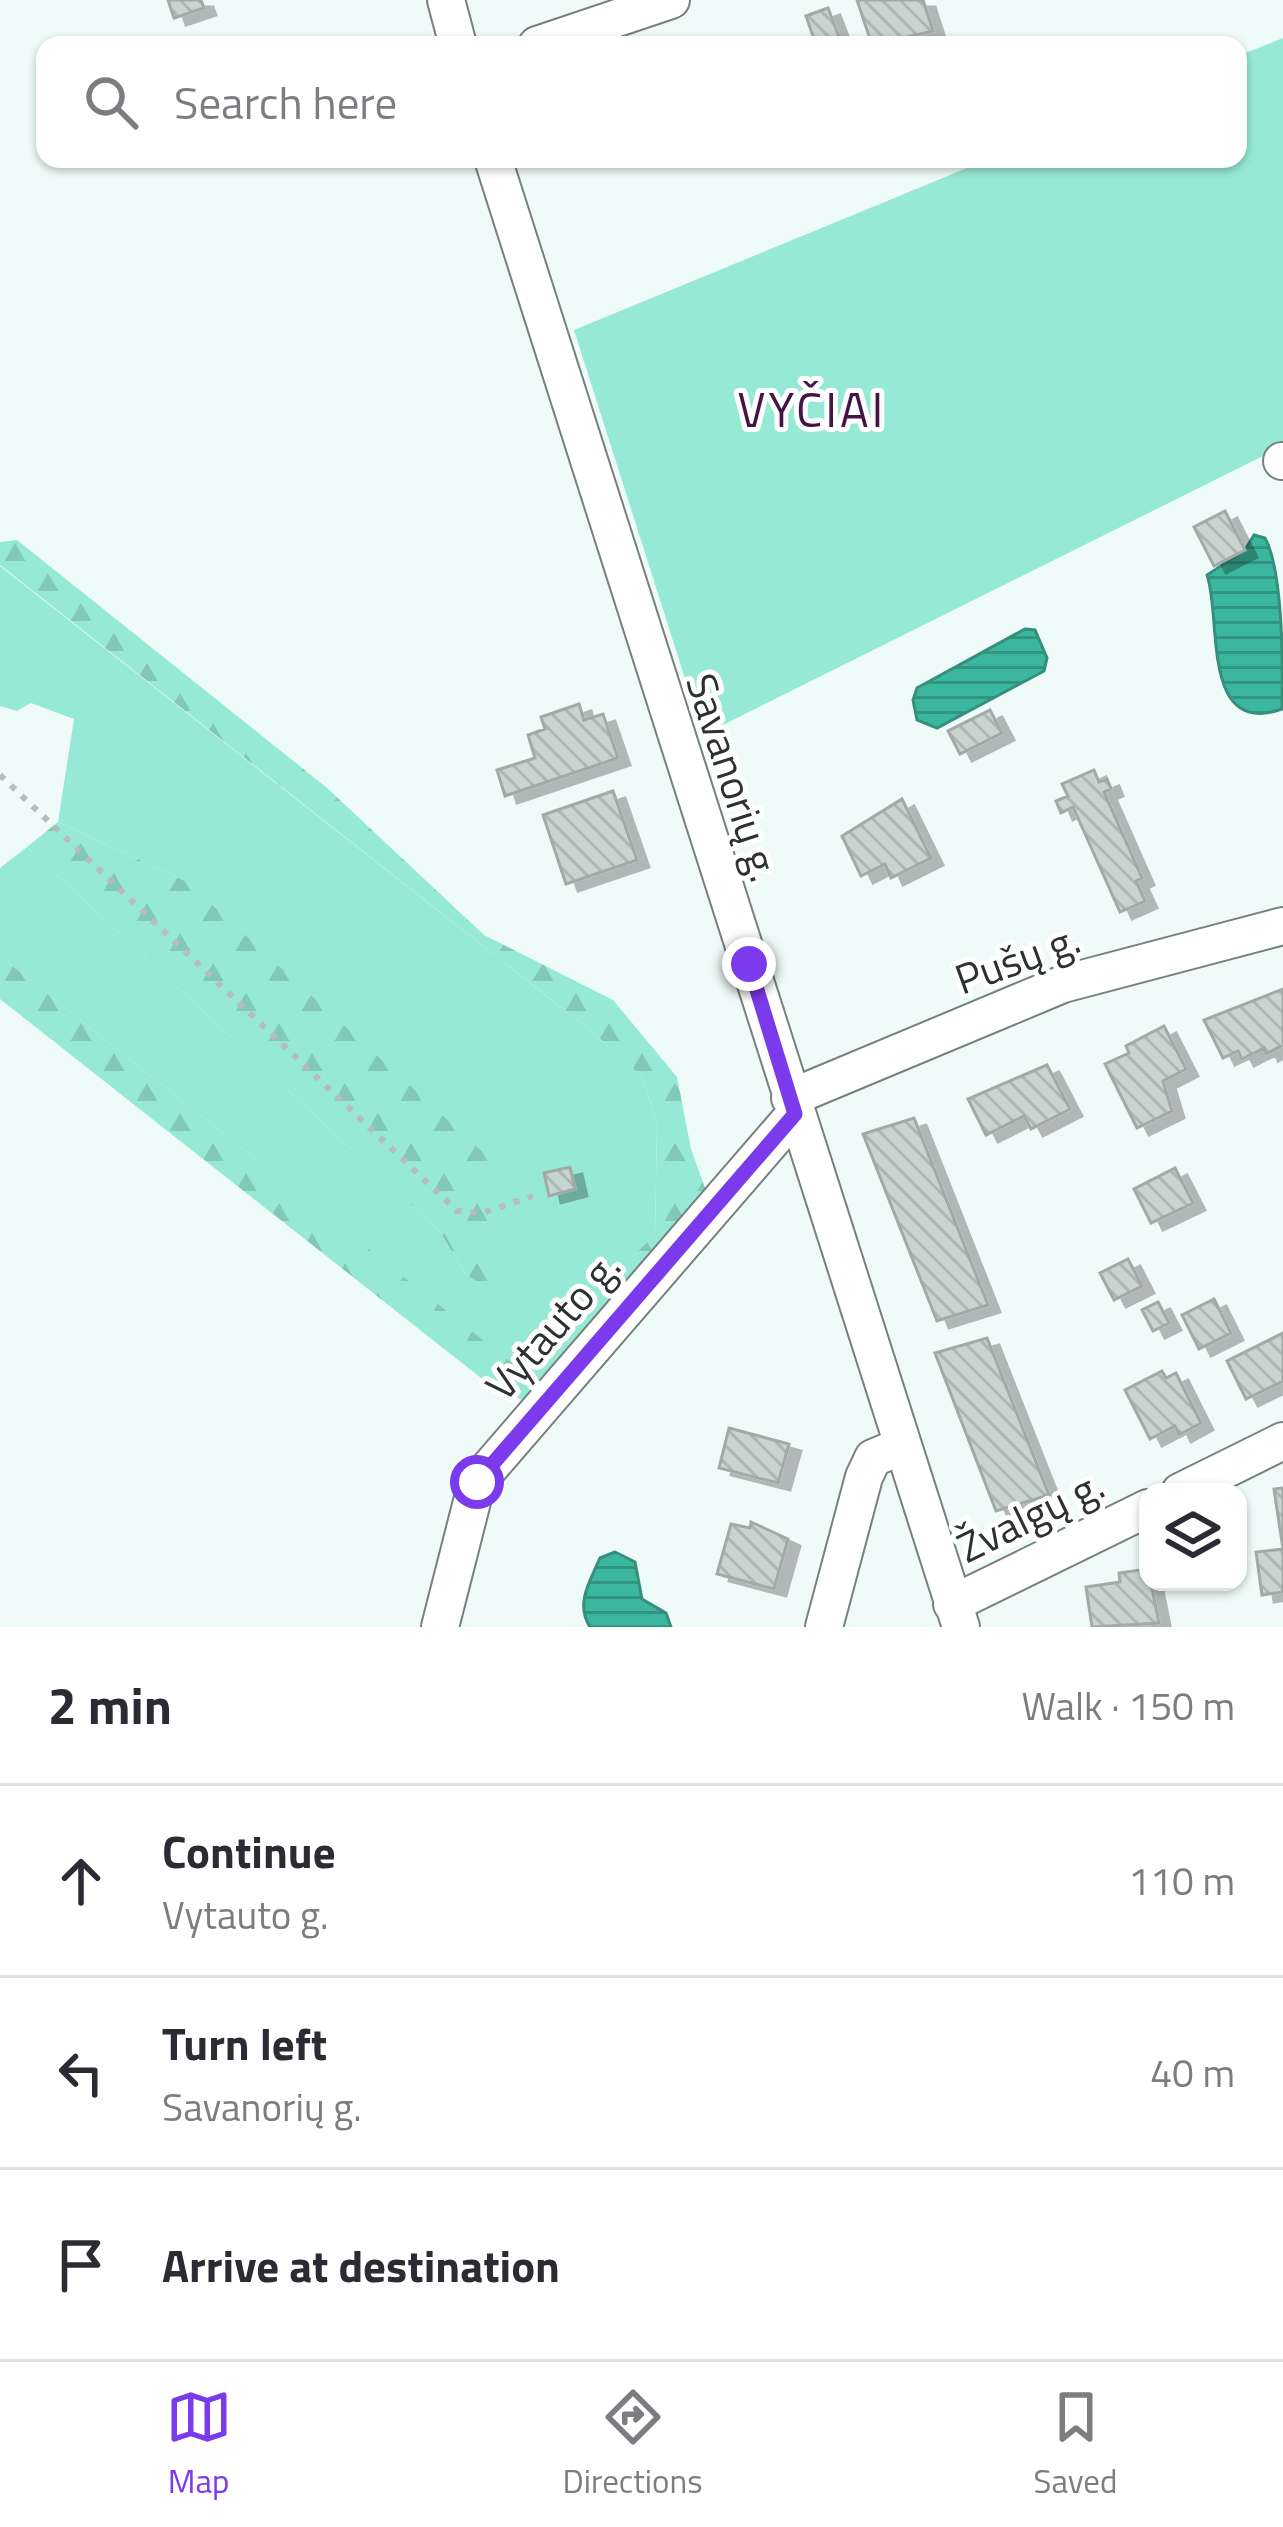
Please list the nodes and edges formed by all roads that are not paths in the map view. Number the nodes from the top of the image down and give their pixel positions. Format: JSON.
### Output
{"nodes":[{"id":1,"x":446,"y":0,"type":"edge"},
{"id":2,"x":670,"y":0,"type":"edge"},
{"id":3,"x":456,"y":36,"type":"edge"},
{"id":4,"x":564,"y":36,"type":"edge"},
{"id":5,"x":496,"y":168,"type":"edge"},
{"id":6,"x":1283,"y":926,"type":"edge"},
{"id":7,"x":793,"y":1106,"type":"junction"},
{"id":8,"x":1283,"y":1441,"type":"edge"},
{"id":9,"x":902,"y":1446,"type":"junction"},
{"id":10,"x":1198,"y":1483,"type":"edge"},
{"id":11,"x":1139,"y":1513,"type":"edge"},
{"id":12,"x":956,"y":1616,"type":"edge"},
{"id":13,"x":440,"y":1627,"type":"edge"},
{"id":14,"x":824,"y":1627,"type":"edge"}],
"edges":[{"from":1,"to":3,"type":"street"},
{"from":2,"to":4,"type":"street"},
{"from":5,"to":7,"type":"street","name":"Savanorių g."},
{"from":6,"to":7,"type":"street","name":"Pušų g."},
{"from":7,"to":9,"type":"street","name":"Savanorių g."},
{"from":7,"to":13,"type":"street","name":"Vytauto g."},
{"from":8,"to":10,"type":"street"},
{"from":9,"to":12,"type":"street","name":"Savanorių g."},
{"from":9,"to":14,"type":"street"},
{"from":11,"to":12,"type":"street","name":"Žvalgų g."}]}
